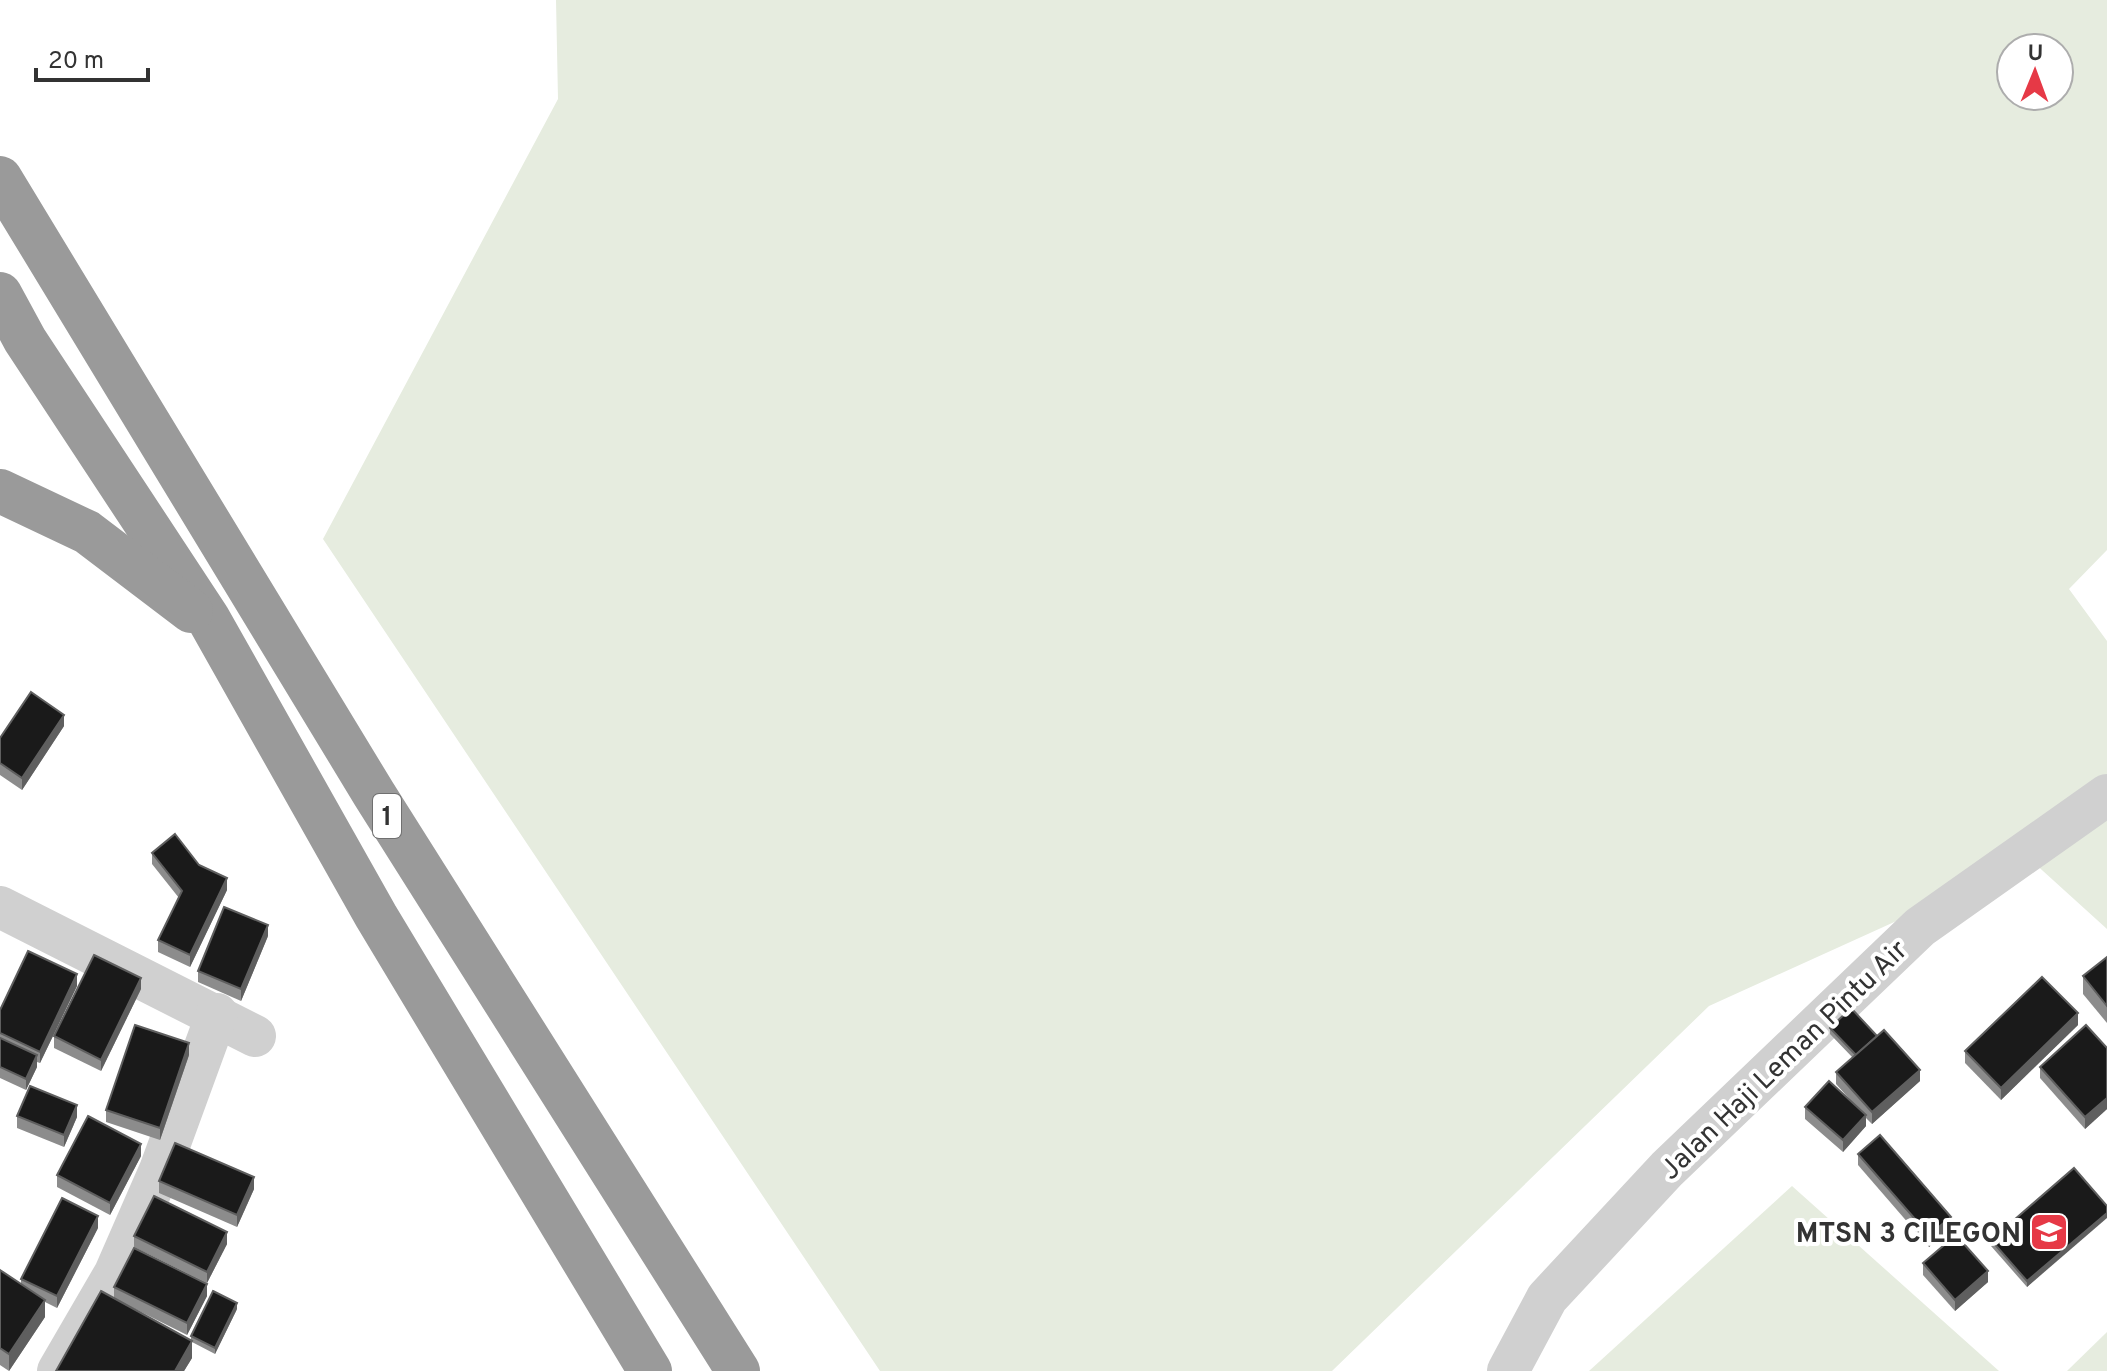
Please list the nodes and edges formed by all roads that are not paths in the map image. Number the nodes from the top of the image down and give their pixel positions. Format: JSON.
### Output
{"nodes":[{"id":1,"x":0,"y":178,"type":"edge"},
{"id":2,"x":48,"y":255,"type":"junction"},
{"id":3,"x":0,"y":282,"type":"edge"},
{"id":4,"x":0,"y":294,"type":"edge"},
{"id":5,"x":79,"y":310,"type":"junction"},
{"id":6,"x":12,"y":346,"type":"edge"},
{"id":7,"x":0,"y":491,"type":"edge"},
{"id":8,"x":208,"y":618,"type":"junction"},
{"id":9,"x":2107,"y":795,"type":"edge"},
{"id":10,"x":0,"y":907,"type":"edge"},
{"id":11,"x":217,"y":1014,"type":"junction"},
{"id":12,"x":255,"y":1036,"type":"dead end"},
{"id":13,"x":58,"y":1371,"type":"edge"},
{"id":14,"x":650,"y":1371,"type":"edge"},
{"id":15,"x":738,"y":1371,"type":"edge"},
{"id":16,"x":1508,"y":1371,"type":"edge"}],
"edges":[{"from":1,"to":2,"type":"highway"},
{"from":2,"to":3,"type":"highway"},
{"from":2,"to":5,"type":"highway","number":"1"},
{"from":4,"to":6,"type":"highway","number":"1"},
{"from":5,"to":6,"type":"highway"},
{"from":5,"to":15,"type":"highway","number":"1"},
{"from":6,"to":8,"type":"highway","number":"1"},
{"from":7,"to":8,"type":"highway"},
{"from":8,"to":14,"type":"highway","number":"1"},
{"from":9,"to":16,"type":"street","name":"Jalan Haji Leman Pintu Air"},
{"from":10,"to":11,"type":"street"},
{"from":11,"to":12,"type":"street"},
{"from":11,"to":13,"type":"street"}]}
